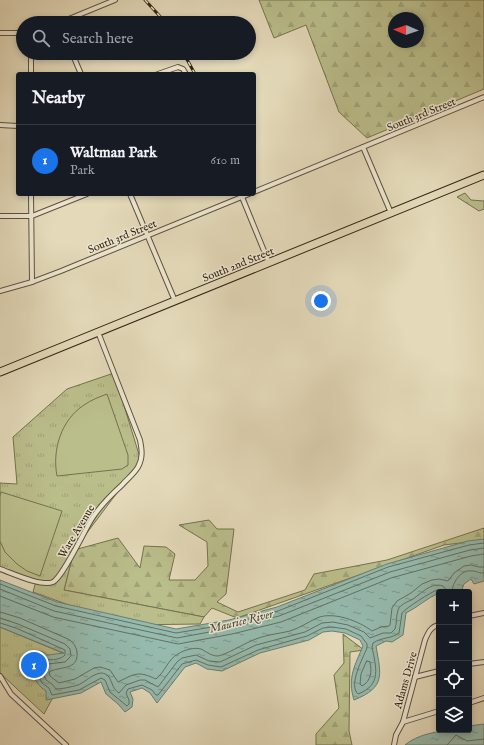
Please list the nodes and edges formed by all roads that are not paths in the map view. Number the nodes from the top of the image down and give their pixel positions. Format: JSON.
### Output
{"nodes":[{"id":1,"x":115,"y":0,"type":"edge"},
{"id":2,"x":76,"y":16,"type":"edge"},
{"id":3,"x":0,"y":33,"type":"edge"},
{"id":4,"x":16,"y":33,"type":"edge"},
{"id":5,"x":32,"y":60,"type":"edge"},
{"id":6,"x":75,"y":60,"type":"edge"},
{"id":7,"x":31,"y":72,"type":"edge"},
{"id":8,"x":80,"y":72,"type":"edge"},
{"id":9,"x":164,"y":72,"type":"edge"},
{"id":10,"x":184,"y":72,"type":"edge"},
{"id":11,"x":484,"y":97,"type":"edge"},
{"id":12,"x":0,"y":125,"type":"edge"},
{"id":13,"x":16,"y":126,"type":"edge"},
{"id":14,"x":363,"y":147,"type":"junction"},
{"id":15,"x":484,"y":175,"type":"edge"},
{"id":16,"x":256,"y":191,"type":"edge"},
{"id":17,"x":31,"y":196,"type":"edge"},
{"id":18,"x":82,"y":196,"type":"edge"},
{"id":19,"x":131,"y":196,"type":"edge"},
{"id":20,"x":237,"y":196,"type":"edge"},
{"id":21,"x":242,"y":197,"type":"joint"},
{"id":22,"x":238,"y":199,"type":"junction"},
{"id":23,"x":391,"y":214,"type":"junction"},
{"id":24,"x":0,"y":216,"type":"edge"},
{"id":25,"x":32,"y":216,"type":"junction"},
{"id":26,"x":147,"y":235,"type":"junction"},
{"id":27,"x":269,"y":263,"type":"junction"},
{"id":28,"x":32,"y":282,"type":"junction"},
{"id":29,"x":0,"y":291,"type":"edge"},
{"id":30,"x":175,"y":301,"type":"junction"},
{"id":31,"x":98,"y":332,"type":"junction"},
{"id":32,"x":0,"y":372,"type":"edge"},
{"id":33,"x":0,"y":569,"type":"edge"},
{"id":34,"x":484,"y":613,"type":"edge"},
{"id":35,"x":472,"y":615,"type":"edge"},
{"id":36,"x":436,"y":625,"type":"edge"},
{"id":37,"x":484,"y":662,"type":"edge"},
{"id":38,"x":472,"y":664,"type":"edge"},
{"id":39,"x":436,"y":672,"type":"edge"},
{"id":40,"x":0,"y":676,"type":"edge"},
{"id":41,"x":415,"y":677,"type":"junction"},
{"id":42,"x":484,"y":698,"type":"edge"},
{"id":43,"x":472,"y":702,"type":"edge"},
{"id":44,"x":436,"y":712,"type":"edge"},
{"id":45,"x":402,"y":722,"type":"junction"},
{"id":46,"x":66,"y":745,"type":"edge"},
{"id":47,"x":394,"y":745,"type":"edge"}],
"edges":[{"from":1,"to":2,"type":"street"},
{"from":3,"to":4,"type":"street"},
{"from":5,"to":7,"type":"street"},
{"from":6,"to":8,"type":"street"},
{"from":9,"to":10,"type":"street"},
{"from":11,"to":14,"type":"street","name":"South 3rd Street"},
{"from":12,"to":13,"type":"street"},
{"from":14,"to":16,"type":"street","name":"South 3rd Street"},
{"from":14,"to":23,"type":"street"},
{"from":15,"to":23,"type":"main road","name":"South 2nd Street"},
{"from":17,"to":25,"type":"street"},
{"from":18,"to":25,"type":"street"},
{"from":19,"to":26,"type":"street"},
{"from":20,"to":22,"type":"street"},
{"from":21,"to":22,"type":"street","name":"South 3rd Street"},
{"from":21,"to":27,"type":"street"},
{"from":22,"to":26,"type":"street","name":"South 3rd Street"},
{"from":23,"to":27,"type":"main road","name":"South 2nd Street"},
{"from":24,"to":25,"type":"street"},
{"from":25,"to":28,"type":"street"},
{"from":26,"to":28,"type":"street","name":"South 3rd Street"},
{"from":26,"to":30,"type":"street"},
{"from":27,"to":30,"type":"main road","name":"South 2nd Street"},
{"from":28,"to":29,"type":"street","name":"South 3rd Street"},
{"from":30,"to":31,"type":"main road","name":"South 2nd Street"},
{"from":31,"to":32,"type":"main road","name":"South 2nd Street"},
{"from":31,"to":33,"type":"street","name":"Ware Avenue"},
{"from":34,"to":35,"type":"street"},
{"from":36,"to":41,"type":"street","name":"Adams Drive"},
{"from":37,"to":38,"type":"street"},
{"from":39,"to":41,"type":"street"},
{"from":40,"to":46,"type":"street"},
{"from":41,"to":45,"type":"street","name":"Adams Drive"},
{"from":42,"to":43,"type":"street"},
{"from":44,"to":45,"type":"street"},
{"from":45,"to":47,"type":"street","name":"Adams Drive"}]}
